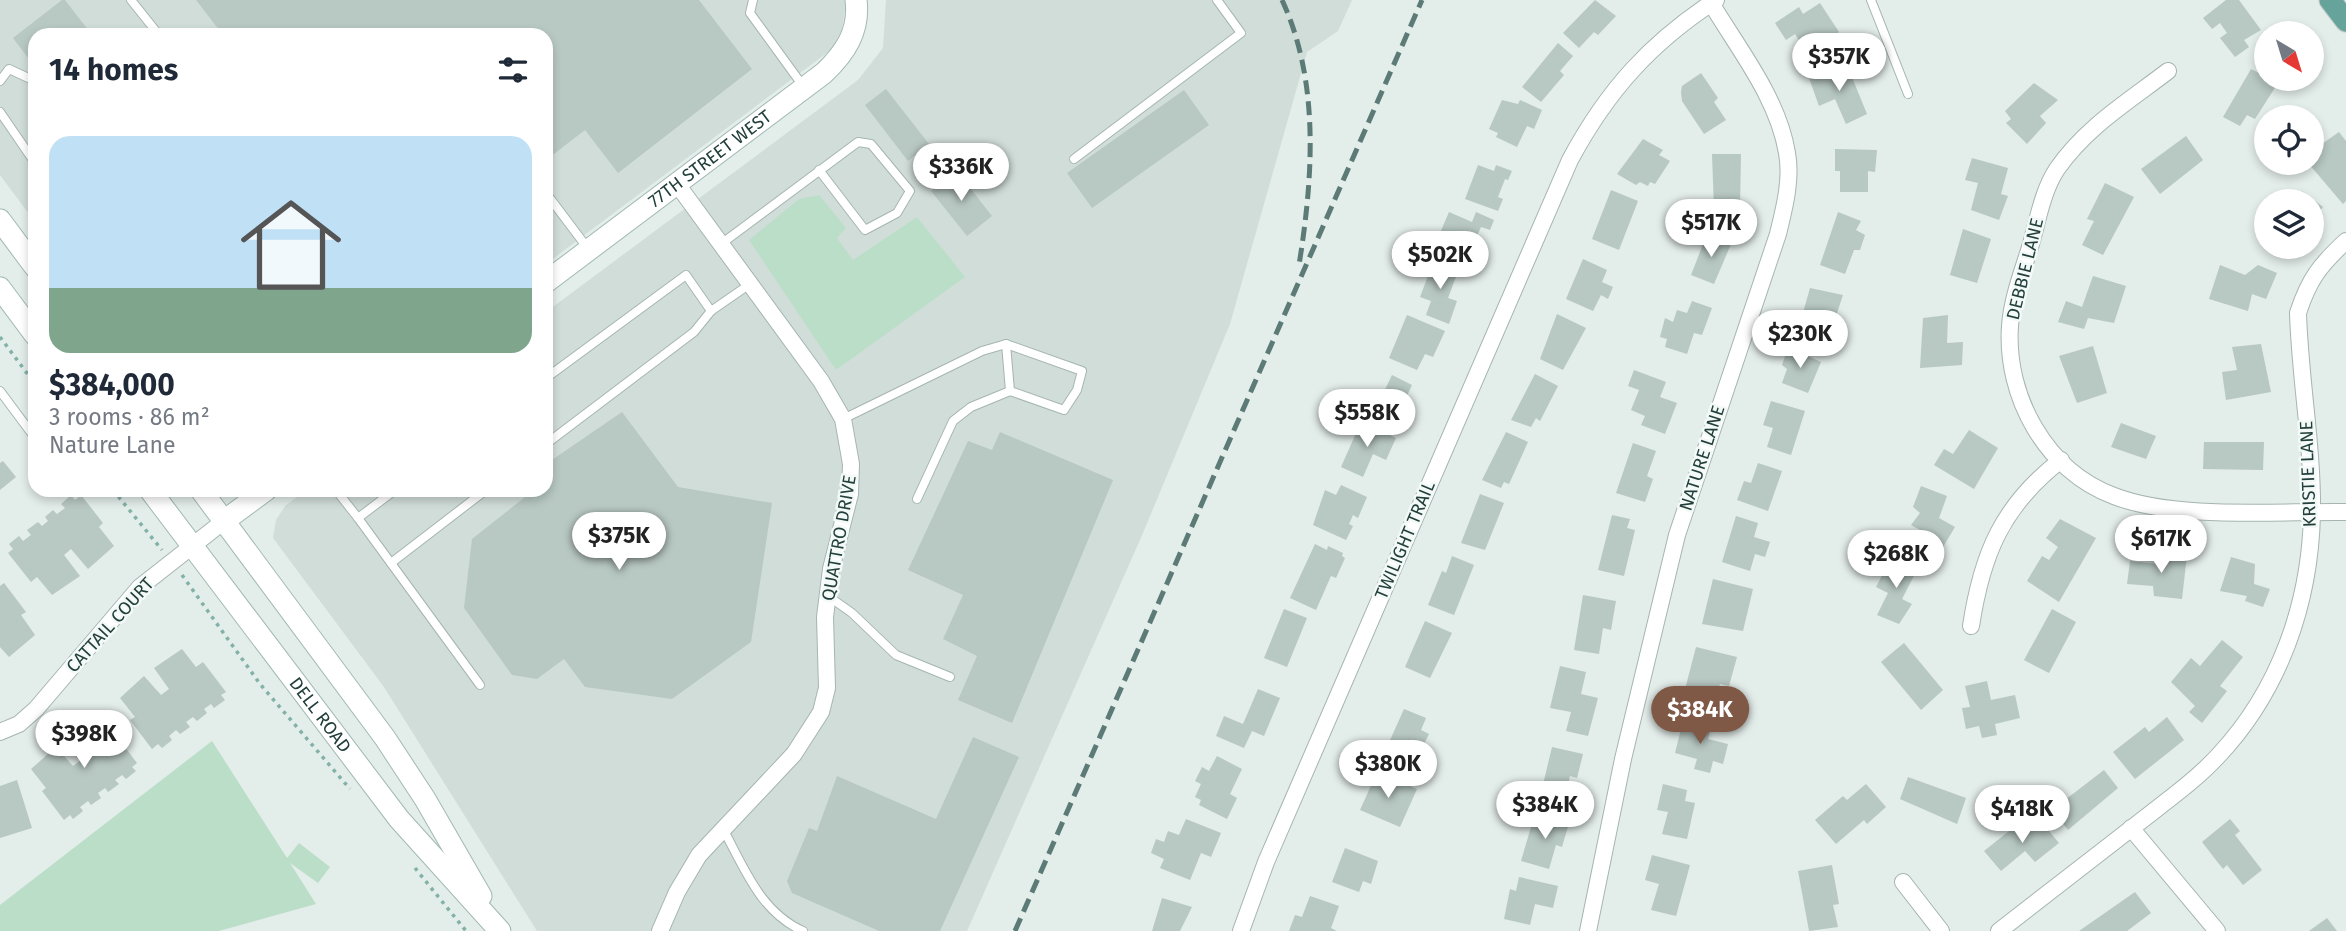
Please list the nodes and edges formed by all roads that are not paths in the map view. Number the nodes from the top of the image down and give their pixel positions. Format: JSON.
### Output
{"nodes":[{"id":1,"x":131,"y":0,"type":"edge"},
{"id":2,"x":753,"y":0,"type":"edge"},
{"id":3,"x":856,"y":0,"type":"edge"},
{"id":4,"x":1217,"y":0,"type":"edge"},
{"id":5,"x":1871,"y":0,"type":"edge"},
{"id":6,"x":2330,"y":0,"type":"edge"},
{"id":7,"x":1713,"y":2,"type":"edge"},
{"id":8,"x":2346,"y":21,"type":"edge"},
{"id":9,"x":153,"y":28,"type":"edge"},
{"id":10,"x":2168,"y":71,"type":"dead end"},
{"id":11,"x":28,"y":78,"type":"edge"},
{"id":12,"x":0,"y":81,"type":"edge"},
{"id":13,"x":804,"y":88,"type":"junction"},
{"id":14,"x":1908,"y":94,"type":"dead end"},
{"id":15,"x":0,"y":113,"type":"edge"},
{"id":16,"x":28,"y":153,"type":"edge"},
{"id":17,"x":1074,"y":159,"type":"dead end"},
{"id":18,"x":820,"y":170,"type":"junction"},
{"id":19,"x":677,"y":184,"type":"junction"},
{"id":20,"x":553,"y":202,"type":"edge"},
{"id":21,"x":0,"y":220,"type":"edge"},
{"id":22,"x":2346,"y":241,"type":"edge"},
{"id":23,"x":721,"y":244,"type":"junction"},
{"id":24,"x":589,"y":250,"type":"junction"},
{"id":25,"x":28,"y":258,"type":"edge"},
{"id":26,"x":553,"y":277,"type":"edge"},
{"id":27,"x":750,"y":284,"type":"junction"},
{"id":28,"x":0,"y":288,"type":"edge"},
{"id":29,"x":712,"y":311,"type":"junction"},
{"id":30,"x":28,"y":326,"type":"edge"},
{"id":31,"x":1006,"y":344,"type":"junction"},
{"id":32,"x":553,"y":374,"type":"edge"},
{"id":33,"x":0,"y":391,"type":"edge"},
{"id":34,"x":1010,"y":391,"type":"junction"},
{"id":35,"x":843,"y":419,"type":"junction"},
{"id":36,"x":28,"y":429,"type":"edge"},
{"id":37,"x":553,"y":439,"type":"edge"},
{"id":38,"x":2061,"y":460,"type":"junction"},
{"id":39,"x":155,"y":497,"type":"edge"},
{"id":40,"x":206,"y":497,"type":"edge"},
{"id":41,"x":257,"y":497,"type":"edge"},
{"id":42,"x":342,"y":497,"type":"edge"},
{"id":43,"x":386,"y":497,"type":"edge"},
{"id":44,"x":477,"y":497,"type":"edge"},
{"id":45,"x":917,"y":499,"type":"dead end"},
{"id":46,"x":2312,"y":512,"type":"junction"},
{"id":47,"x":2346,"y":512,"type":"edge"},
{"id":48,"x":358,"y":517,"type":"junction"},
{"id":49,"x":224,"y":521,"type":"junction"},
{"id":50,"x":191,"y":546,"type":"junction"},
{"id":51,"x":391,"y":563,"type":"junction"},
{"id":52,"x":828,"y":596,"type":"junction"},
{"id":53,"x":1971,"y":625,"type":"dead end"},
{"id":54,"x":950,"y":677,"type":"dead end"},
{"id":55,"x":481,"y":685,"type":"dead end"},
{"id":56,"x":0,"y":732,"type":"edge"},
{"id":57,"x":2131,"y":828,"type":"junction"},
{"id":58,"x":723,"y":829,"type":"junction"},
{"id":59,"x":1903,"y":882,"type":"dead end"},
{"id":60,"x":501,"y":931,"type":"edge"},
{"id":61,"x":660,"y":931,"type":"edge"},
{"id":62,"x":803,"y":931,"type":"edge"},
{"id":63,"x":1241,"y":931,"type":"edge"},
{"id":64,"x":1588,"y":931,"type":"edge"},
{"id":65,"x":1941,"y":931,"type":"edge"},
{"id":66,"x":1999,"y":931,"type":"edge"},
{"id":67,"x":2217,"y":931,"type":"edge"}],
"edges":[{"from":1,"to":9,"type":"lane"},
{"from":2,"to":13,"type":"lane"},
{"from":3,"to":13,"type":"street","name":"77TH STREET WEST"},
{"from":4,"to":17,"type":"lane"},
{"from":5,"to":14,"type":"lane"},
{"from":6,"to":8,"type":"main road"},
{"from":7,"to":63,"type":"street","name":"TWILIGHT TRAIL"},
{"from":7,"to":64,"type":"street","name":"NATURE LANE"},
{"from":10,"to":38,"type":"street","name":"DEBBIE LANE"},
{"from":11,"to":12,"type":"lane"},
{"from":13,"to":19,"type":"street","name":"77TH STREET WEST"},
{"from":15,"to":16,"type":"lane"},
{"from":18,"to":18,"type":"lane"},
{"from":18,"to":23,"type":"lane"},
{"from":19,"to":23,"type":"street","name":"QUATTRO DRIVE"},
{"from":19,"to":24,"type":"street","name":"77TH STREET WEST"},
{"from":20,"to":24,"type":"lane"},
{"from":21,"to":25,"type":"street"},
{"from":22,"to":46,"type":"street","name":"KRISTIE LANE"},
{"from":23,"to":27,"type":"street","name":"QUATTRO DRIVE"},
{"from":24,"to":26,"type":"street","name":"77TH STREET WEST"},
{"from":27,"to":29,"type":"lane"},
{"from":27,"to":35,"type":"street","name":"QUATTRO DRIVE"},
{"from":28,"to":30,"type":"street"},
{"from":29,"to":32,"type":"lane"},
{"from":29,"to":37,"type":"lane"},
{"from":31,"to":34,"type":"lane"},
{"from":31,"to":34,"type":"lane"},
{"from":31,"to":35,"type":"lane"},
{"from":33,"to":36,"type":"lane"},
{"from":34,"to":45,"type":"lane"},
{"from":35,"to":52,"type":"street","name":"QUATTRO DRIVE"},
{"from":38,"to":46,"type":"street","name":"DEBBIE LANE"},
{"from":38,"to":53,"type":"street"},
{"from":39,"to":50,"type":"street","name":"DELL ROAD"},
{"from":40,"to":49,"type":"street","name":"DELL ROAD"},
{"from":41,"to":49,"type":"street"},
{"from":42,"to":48,"type":"lane"},
{"from":43,"to":48,"type":"lane"},
{"from":44,"to":51,"type":"lane"},
{"from":46,"to":47,"type":"street","name":"DEBBIE LANE"},
{"from":46,"to":57,"type":"street","name":"KRISTIE LANE"},
{"from":48,"to":51,"type":"lane"},
{"from":49,"to":50,"type":"street","name":"CATTAIL COURT"},
{"from":49,"to":60,"type":"street","name":"DELL ROAD"},
{"from":50,"to":56,"type":"street","name":"CATTAIL COURT"},
{"from":50,"to":60,"type":"street","name":"DELL ROAD"},
{"from":51,"to":55,"type":"lane"},
{"from":52,"to":54,"type":"lane"},
{"from":52,"to":58,"type":"street","name":"QUATTRO DRIVE"},
{"from":57,"to":66,"type":"street","name":"KRISTIE LANE"},
{"from":57,"to":67,"type":"street"},
{"from":58,"to":61,"type":"street","name":"QUATTRO DRIVE"},
{"from":58,"to":62,"type":"lane"},
{"from":59,"to":65,"type":"street"}]}
